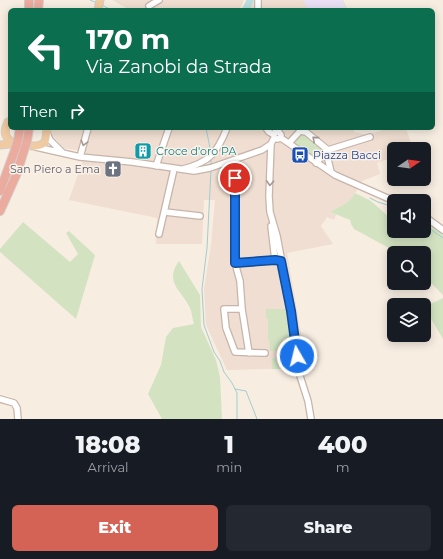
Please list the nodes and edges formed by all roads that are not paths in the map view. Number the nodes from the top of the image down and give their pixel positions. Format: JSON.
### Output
{"nodes":[{"id":1,"x":159,"y":0,"type":"edge"},
{"id":2,"x":149,"y":6,"type":"dead end"},
{"id":3,"x":8,"y":122,"type":"edge"},
{"id":4,"x":8,"y":123,"type":"edge"},
{"id":5,"x":19,"y":130,"type":"edge"},
{"id":6,"x":29,"y":130,"type":"edge"},
{"id":7,"x":47,"y":130,"type":"edge"},
{"id":8,"x":87,"y":130,"type":"edge"},
{"id":9,"x":168,"y":130,"type":"edge"},
{"id":10,"x":226,"y":130,"type":"edge"},
{"id":11,"x":268,"y":130,"type":"edge"},
{"id":12,"x":0,"y":131,"type":"edge"},
{"id":13,"x":276,"y":137,"type":"junction"},
{"id":14,"x":370,"y":137,"type":"dead end"},
{"id":15,"x":289,"y":143,"type":"junction"},
{"id":16,"x":13,"y":144,"type":"junction"},
{"id":17,"x":271,"y":144,"type":"junction"},
{"id":18,"x":0,"y":145,"type":"edge"},
{"id":19,"x":28,"y":146,"type":"junction"},
{"id":20,"x":327,"y":150,"type":"junction"},
{"id":21,"x":65,"y":154,"type":"junction"},
{"id":22,"x":80,"y":157,"type":"junction"},
{"id":23,"x":230,"y":162,"type":"junction"},
{"id":24,"x":316,"y":162,"type":"junction"},
{"id":25,"x":156,"y":166,"type":"junction"},
{"id":26,"x":175,"y":169,"type":"junction"},
{"id":27,"x":330,"y":172,"type":"junction"},
{"id":28,"x":0,"y":191,"type":"edge"},
{"id":29,"x":387,"y":198,"type":"edge"},
{"id":30,"x":0,"y":211,"type":"edge"},
{"id":31,"x":165,"y":212,"type":"junction"},
{"id":32,"x":270,"y":212,"type":"junction"},
{"id":33,"x":200,"y":216,"type":"dead end"},
{"id":34,"x":431,"y":221,"type":"edge"},
{"id":35,"x":443,"y":230,"type":"edge"},
{"id":36,"x":159,"y":234,"type":"dead end"},
{"id":37,"x":275,"y":260,"type":"junction"},
{"id":38,"x":281,"y":261,"type":"junction"},
{"id":39,"x":235,"y":263,"type":"junction"},
{"id":40,"x":242,"y":309,"type":"junction"},
{"id":41,"x":249,"y":353,"type":"junction"},
{"id":42,"x":265,"y":353,"type":"dead end"},
{"id":43,"x":0,"y":398,"type":"edge"},
{"id":44,"x":18,"y":419,"type":"edge"},
{"id":45,"x":311,"y":419,"type":"edge"}],
"edges":[{"from":1,"to":2,"type":"street"},
{"from":3,"to":12,"type":"main road"},
{"from":4,"to":16,"type":"main road"},
{"from":5,"to":16,"type":"highway"},
{"from":6,"to":19,"type":"highway"},
{"from":7,"to":19,"type":"main road"},
{"from":7,"to":21,"type":"street"},
{"from":8,"to":22,"type":"street","one_way":true},
{"from":9,"to":25,"type":"street"},
{"from":10,"to":26,"type":"street"},
{"from":11,"to":13,"type":"street"},
{"from":13,"to":15,"type":"street"},
{"from":13,"to":17,"type":"street"},
{"from":14,"to":20,"type":"street"},
{"from":20,"to":15,"type":"street","one_way":true},
{"from":15,"to":24,"type":"street"},
{"from":16,"to":18,"type":"main road"},
{"from":16,"to":28,"type":"highway"},
{"from":17,"to":23,"type":"street"},
{"from":17,"to":32,"type":"street","one_way":true},
{"from":19,"to":21,"type":"street"},
{"from":19,"to":30,"type":"highway"},
{"from":20,"to":24,"type":"street"},
{"from":20,"to":27,"type":"street"},
{"from":21,"to":22,"type":"street"},
{"from":22,"to":25,"type":"street"},
{"from":23,"to":26,"type":"street"},
{"from":23,"to":39,"type":"street"},
{"from":24,"to":27,"type":"street"},
{"from":25,"to":26,"type":"street"},
{"from":26,"to":31,"type":"street"},
{"from":27,"to":29,"type":"street"},
{"from":31,"to":33,"type":"street"},
{"from":31,"to":36,"type":"street"},
{"from":32,"to":37,"type":"street"},
{"from":32,"to":38,"type":"street"},
{"from":34,"to":35,"type":"street"},
{"from":37,"to":38,"type":"street"},
{"from":37,"to":39,"type":"street"},
{"from":38,"to":45,"type":"street"},
{"from":39,"to":40,"type":"street"},
{"from":40,"to":41,"type":"street"},
{"from":40,"to":41,"type":"street"},
{"from":41,"to":42,"type":"street"},
{"from":43,"to":44,"type":"street"}]}
